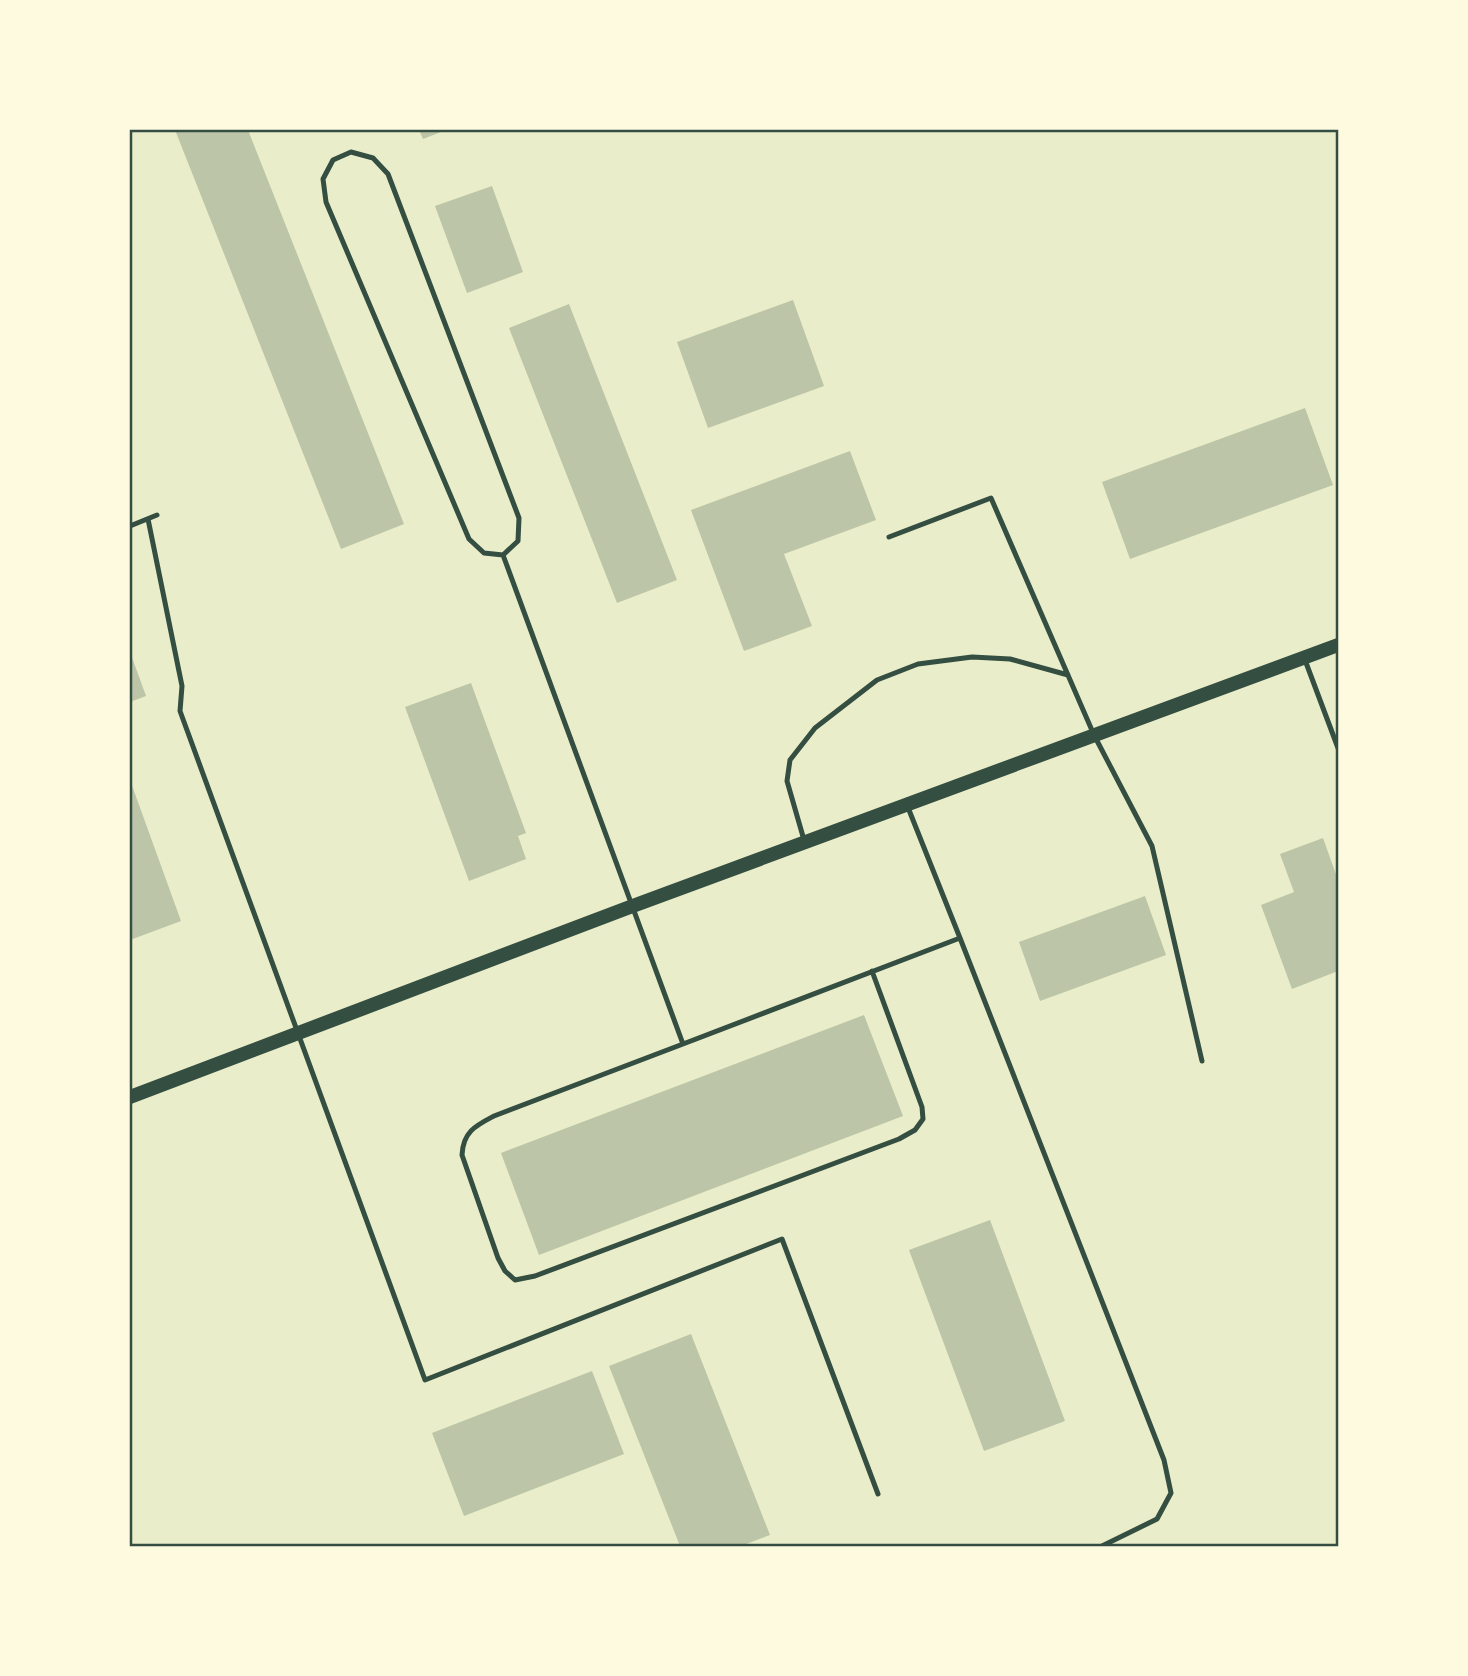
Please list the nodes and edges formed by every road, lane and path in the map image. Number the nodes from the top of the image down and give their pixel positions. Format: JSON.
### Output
{"nodes":[{"id":1,"x":157,"y":515,"type":"dead end"},
{"id":2,"x":148,"y":519,"type":"junction"},
{"id":3,"x":130,"y":526,"type":"edge"},
{"id":4,"x":889,"y":537,"type":"dead end"},
{"id":5,"x":503,"y":555,"type":"junction"},
{"id":6,"x":1339,"y":645,"type":"edge"},
{"id":7,"x":1304,"y":658,"type":"junction"},
{"id":8,"x":1068,"y":675,"type":"junction"},
{"id":9,"x":1094,"y":735,"type":"junction"},
{"id":10,"x":1339,"y":748,"type":"edge"},
{"id":11,"x":907,"y":805,"type":"junction"},
{"id":12,"x":804,"y":843,"type":"junction"},
{"id":13,"x":630,"y":907,"type":"junction"},
{"id":14,"x":960,"y":938,"type":"junction"},
{"id":15,"x":872,"y":971,"type":"junction"},
{"id":16,"x":299,"y":1032,"type":"junction"},
{"id":17,"x":683,"y":1044,"type":"junction"},
{"id":18,"x":1202,"y":1061,"type":"dead end"},
{"id":19,"x":130,"y":1097,"type":"edge"},
{"id":20,"x":878,"y":1494,"type":"dead end"},
{"id":21,"x":1101,"y":1546,"type":"edge"}],
"edges":[{"from":1,"to":2,"type":"lane"},
{"from":2,"to":3,"type":"lane"},
{"from":2,"to":16,"type":"lane"},
{"from":4,"to":8,"type":"lane"},
{"from":5,"to":5,"type":"lane"},
{"from":5,"to":13,"type":"lane"},
{"from":6,"to":7,"type":"main road"},
{"from":7,"to":9,"type":"main road"},
{"from":7,"to":10,"type":"lane"},
{"from":8,"to":9,"type":"lane"},
{"from":8,"to":12,"type":"lane"},
{"from":9,"to":11,"type":"main road"},
{"from":9,"to":18,"type":"lane"},
{"from":11,"to":12,"type":"main road"},
{"from":11,"to":14,"type":"lane"},
{"from":12,"to":13,"type":"main road"},
{"from":13,"to":16,"type":"main road"},
{"from":13,"to":17,"type":"lane"},
{"from":14,"to":15,"type":"lane"},
{"from":14,"to":21,"type":"lane"},
{"from":15,"to":17,"type":"lane"},
{"from":15,"to":17,"type":"lane"},
{"from":16,"to":19,"type":"main road"},
{"from":16,"to":20,"type":"lane"}]}
